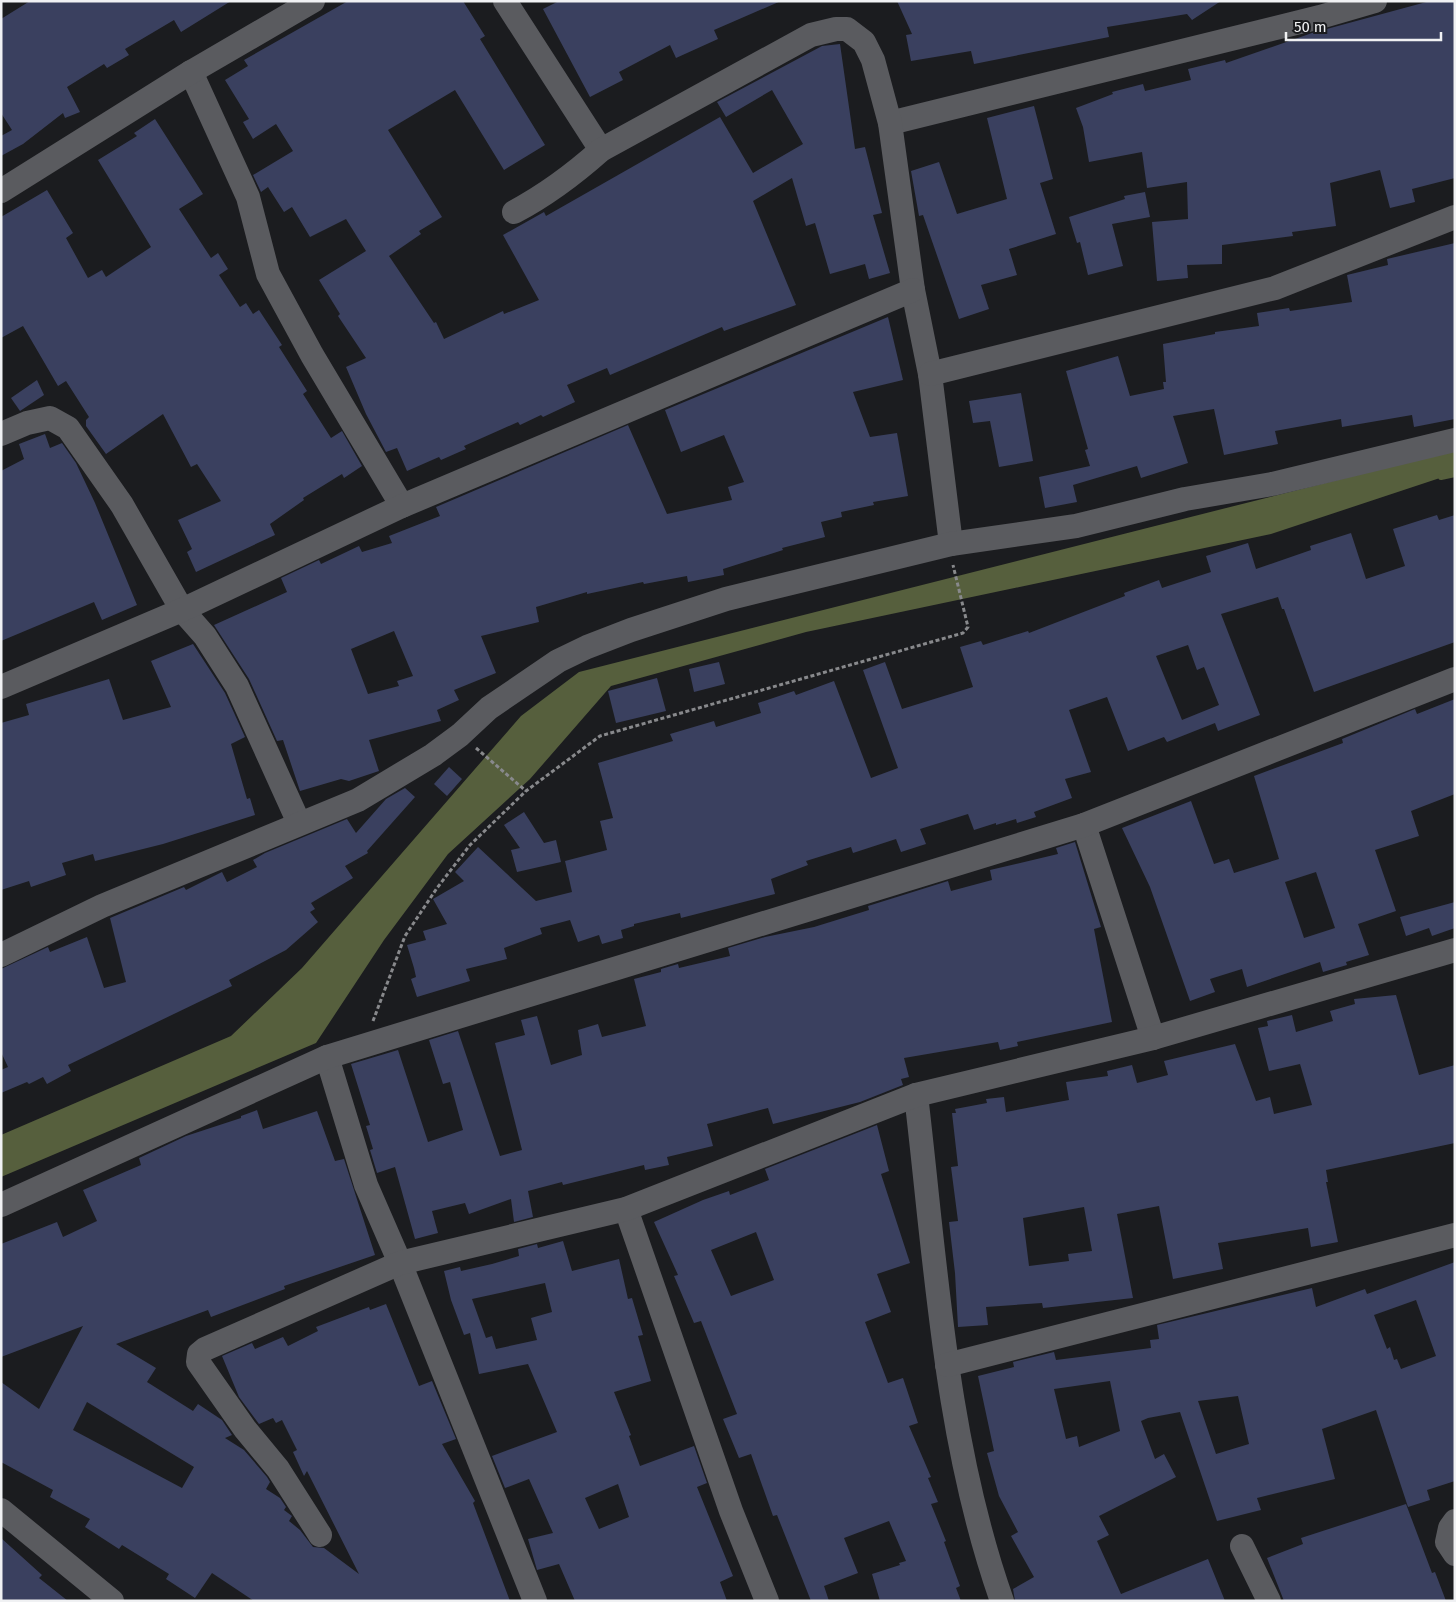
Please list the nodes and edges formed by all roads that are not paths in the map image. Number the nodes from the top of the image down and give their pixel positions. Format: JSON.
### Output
{"nodes":[{"id":1,"x":313,"y":1,"type":"edge"},
{"id":2,"x":505,"y":1,"type":"edge"},
{"id":3,"x":1375,"y":1,"type":"edge"},
{"id":4,"x":191,"y":72,"type":"junction"},
{"id":5,"x":890,"y":123,"type":"junction"},
{"id":6,"x":601,"y":150,"type":"junction"},
{"id":7,"x":1,"y":191,"type":"edge"},
{"id":8,"x":514,"y":212,"type":"dead end"},
{"id":9,"x":1455,"y":217,"type":"edge"},
{"id":10,"x":913,"y":290,"type":"junction"},
{"id":11,"x":930,"y":374,"type":"junction"},
{"id":12,"x":1,"y":434,"type":"edge"},
{"id":13,"x":1455,"y":440,"type":"edge"},
{"id":14,"x":402,"y":506,"type":"junction"},
{"id":15,"x":951,"y":544,"type":"junction"},
{"id":16,"x":182,"y":610,"type":"junction"},
{"id":17,"x":1455,"y":678,"type":"edge"},
{"id":18,"x":1,"y":687,"type":"edge"},
{"id":19,"x":299,"y":824,"type":"junction"},
{"id":20,"x":1084,"y":825,"type":"junction"},
{"id":21,"x":1455,"y":950,"type":"edge"},
{"id":22,"x":1,"y":955,"type":"edge"},
{"id":23,"x":1153,"y":1038,"type":"junction"},
{"id":24,"x":327,"y":1057,"type":"junction"},
{"id":25,"x":916,"y":1095,"type":"junction"},
{"id":26,"x":1,"y":1205,"type":"edge"},
{"id":27,"x":626,"y":1209,"type":"junction"},
{"id":28,"x":1455,"y":1235,"type":"edge"},
{"id":29,"x":400,"y":1263,"type":"junction"},
{"id":30,"x":947,"y":1365,"type":"junction"},
{"id":31,"x":1,"y":1510,"type":"edge"},
{"id":32,"x":1455,"y":1521,"type":"edge"},
{"id":33,"x":320,"y":1535,"type":"dead end"},
{"id":34,"x":1242,"y":1546,"type":"dead end"},
{"id":35,"x":1455,"y":1554,"type":"edge"},
{"id":36,"x":112,"y":1601,"type":"edge"},
{"id":37,"x":534,"y":1601,"type":"edge"},
{"id":38,"x":767,"y":1601,"type":"edge"},
{"id":39,"x":1002,"y":1601,"type":"edge"},
{"id":40,"x":1268,"y":1601,"type":"edge"}],
"edges":[{"from":1,"to":4,"type":"street"},
{"from":2,"to":6,"type":"street"},
{"from":3,"to":5,"type":"street"},
{"from":4,"to":7,"type":"street"},
{"from":4,"to":14,"type":"street"},
{"from":5,"to":6,"type":"street"},
{"from":5,"to":10,"type":"street"},
{"from":6,"to":8,"type":"street"},
{"from":9,"to":11,"type":"street"},
{"from":10,"to":11,"type":"street"},
{"from":10,"to":14,"type":"street"},
{"from":11,"to":15,"type":"street"},
{"from":12,"to":16,"type":"street"},
{"from":13,"to":15,"type":"street"},
{"from":14,"to":16,"type":"street"},
{"from":15,"to":19,"type":"street"},
{"from":16,"to":18,"type":"street"},
{"from":16,"to":19,"type":"street"},
{"from":17,"to":20,"type":"street"},
{"from":19,"to":22,"type":"street"},
{"from":20,"to":23,"type":"street"},
{"from":20,"to":24,"type":"street"},
{"from":21,"to":23,"type":"street"},
{"from":23,"to":25,"type":"street"},
{"from":24,"to":26,"type":"street"},
{"from":24,"to":29,"type":"street"},
{"from":25,"to":27,"type":"street"},
{"from":25,"to":30,"type":"street"},
{"from":27,"to":29,"type":"street"},
{"from":27,"to":38,"type":"street"},
{"from":28,"to":30,"type":"street"},
{"from":29,"to":33,"type":"street"},
{"from":29,"to":37,"type":"street"},
{"from":30,"to":39,"type":"street"},
{"from":31,"to":36,"type":"street"},
{"from":32,"to":35,"type":"street"},
{"from":34,"to":40,"type":"street"}]}
